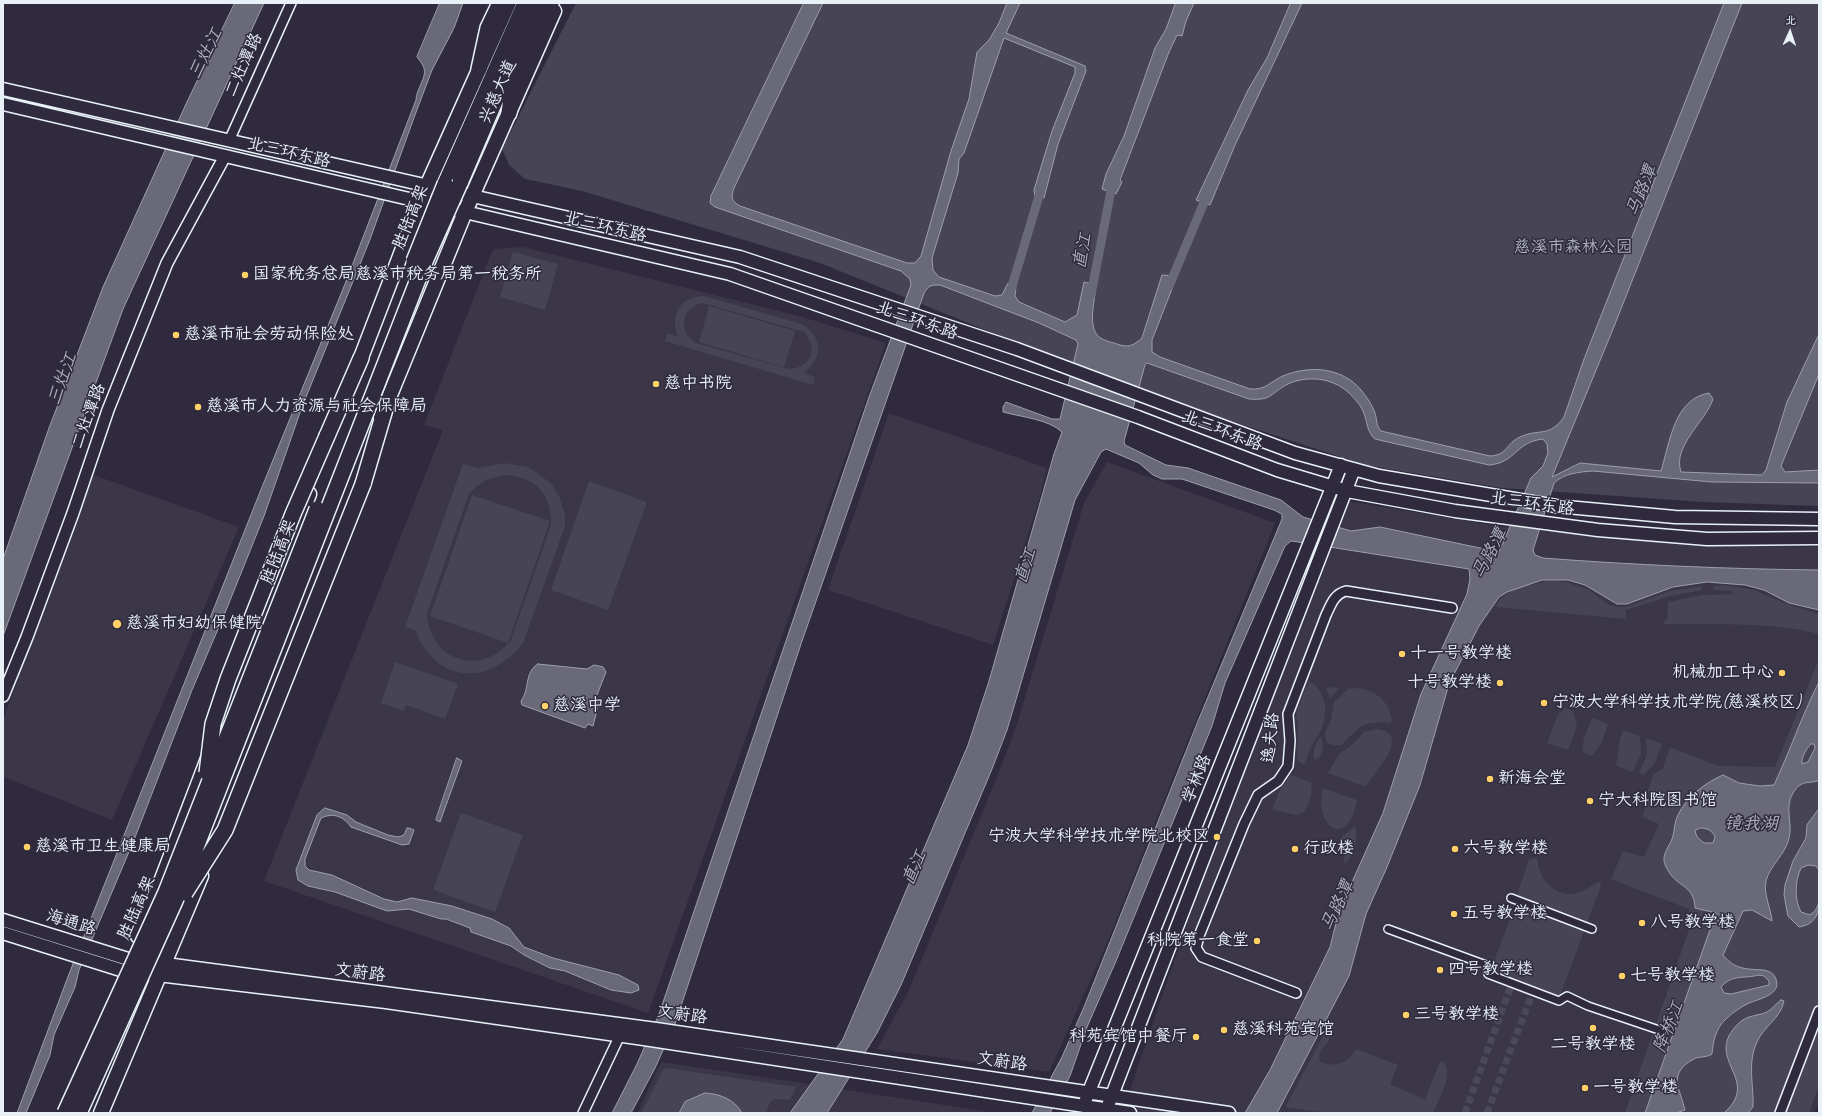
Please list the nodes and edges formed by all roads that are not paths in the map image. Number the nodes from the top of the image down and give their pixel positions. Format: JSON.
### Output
{"nodes":[{"id":1,"x":291,"y":3,"type":"edge"},
{"id":2,"x":500,"y":3,"type":"edge"},
{"id":3,"x":509,"y":3,"type":"edge"},
{"id":4,"x":525,"y":3,"type":"edge"},
{"id":5,"x":537,"y":3,"type":"edge"},
{"id":6,"x":550,"y":3,"type":"edge"},
{"id":7,"x":558,"y":3,"type":"edge"},
{"id":8,"x":480,"y":69,"type":"junction"},
{"id":9,"x":3,"y":89,"type":"edge"},
{"id":10,"x":3,"y":104,"type":"edge"},
{"id":11,"x":509,"y":113,"type":"junction"},
{"id":12,"x":230,"y":141,"type":"junction"},
{"id":13,"x":225,"y":156,"type":"junction"},
{"id":14,"x":427,"y":186,"type":"junction"},
{"id":15,"x":472,"y":197,"type":"junction"},
{"id":16,"x":421,"y":202,"type":"junction"},
{"id":17,"x":465,"y":212,"type":"junction"},
{"id":18,"x":361,"y":358,"type":"junction"},
{"id":19,"x":386,"y":406,"type":"junction"},
{"id":20,"x":1341,"y":465,"type":"junction"},
{"id":21,"x":1354,"y":469,"type":"junction"},
{"id":22,"x":1333,"y":486,"type":"junction"},
{"id":23,"x":1347,"y":491,"type":"junction"},
{"id":24,"x":1819,"y":519,"type":"edge"},
{"id":25,"x":1819,"y":538,"type":"edge"},
{"id":26,"x":1452,"y":608,"type":"dead end"},
{"id":27,"x":3,"y":696,"type":"edge"},
{"id":28,"x":204,"y":796,"type":"junction"},
{"id":29,"x":1511,"y":898,"type":"dead end"},
{"id":30,"x":3,"y":920,"type":"edge"},
{"id":31,"x":162,"y":929,"type":"junction"},
{"id":32,"x":1388,"y":929,"type":"dead end"},
{"id":33,"x":1592,"y":929,"type":"dead end"},
{"id":34,"x":3,"y":933,"type":"edge"},
{"id":35,"x":126,"y":965,"type":"junction"},
{"id":36,"x":162,"y":970,"type":"junction"},
{"id":37,"x":1296,"y":993,"type":"dead end"},
{"id":38,"x":1819,"y":1010,"type":"edge"},
{"id":39,"x":1662,"y":1031,"type":"dead end"},
{"id":40,"x":650,"y":1034,"type":"junction"},
{"id":41,"x":620,"y":1035,"type":"junction"},
{"id":42,"x":1089,"y":1093,"type":"junction"},
{"id":43,"x":1111,"y":1096,"type":"junction"},
{"id":44,"x":1083,"y":1106,"type":"junction"},
{"id":45,"x":1107,"y":1110,"type":"junction"},
{"id":46,"x":64,"y":1113,"type":"edge"},
{"id":47,"x":79,"y":1113,"type":"edge"},
{"id":48,"x":101,"y":1113,"type":"edge"},
{"id":49,"x":583,"y":1113,"type":"edge"},
{"id":50,"x":1130,"y":1113,"type":"edge"},
{"id":51,"x":1229,"y":1113,"type":"edge"},
{"id":52,"x":1780,"y":1113,"type":"edge"}],
"edges":[{"from":1,"to":12,"type":"street","name":"二灶潭路"},
{"from":2,"to":8,"type":"highway"},
{"from":3,"to":8,"type":"main road","name":"兴慈大道"},
{"from":4,"to":28,"type":"highway","name":"胜陆高架","bridge":true},
{"from":5,"to":31,"type":"highway","name":"胜陆高架","bridge":true},
{"from":6,"to":11,"type":"highway"},
{"from":7,"to":11,"type":"main road","name":"兴慈大道"},
{"from":8,"to":14,"type":"main road","name":"兴慈大道"},
{"from":9,"to":12,"type":"main road","name":"北三环东路"},
{"from":10,"to":13,"type":"main road","name":"北三环东路"},
{"from":11,"to":15,"type":"main road","name":"兴慈大道"},
{"from":12,"to":14,"type":"main road","name":"北三环东路"},
{"from":13,"to":16,"type":"main road","name":"北三环东路"},
{"from":13,"to":27,"type":"street","name":"二灶潭路"},
{"from":14,"to":15,"type":"main road","name":"北三环东路"},
{"from":14,"to":16,"type":"main road","name":"兴慈大道"},
{"from":15,"to":17,"type":"main road","name":"兴慈大道"},
{"from":15,"to":20,"type":"main road","name":"北三环东路"},
{"from":16,"to":17,"type":"main road","name":"北三环东路"},
{"from":16,"to":18,"type":"main road","name":"兴慈大道"},
{"from":17,"to":19,"type":"main road","name":"兴慈大道"},
{"from":17,"to":22,"type":"main road","name":"北三环东路"},
{"from":18,"to":28,"type":"highway","bridge":true},
{"from":18,"to":35,"type":"main road","name":"兴慈大道"},
{"from":19,"to":31,"type":"highway","bridge":true},
{"from":19,"to":36,"type":"main road","name":"兴慈大道"},
{"from":20,"to":21,"type":"main road","name":"北三环东路"},
{"from":20,"to":22,"type":"main road","name":"学林路"},
{"from":21,"to":23,"type":"main road","name":"学林路"},
{"from":21,"to":24,"type":"main road","name":"北三环东路"},
{"from":22,"to":23,"type":"main road","name":"北三环东路"},
{"from":22,"to":42,"type":"main road","name":"学林路"},
{"from":23,"to":25,"type":"main road","name":"北三环东路"},
{"from":23,"to":43,"type":"main road","name":"学林路"},
{"from":26,"to":37,"type":"street","name":"逸夫路"},
{"from":28,"to":46,"type":"highway","name":"胜陆高架","bridge":true},
{"from":29,"to":33,"type":"street"},
{"from":30,"to":35,"type":"main road","name":"海通路"},
{"from":31,"to":47,"type":"highway","name":"胜陆高架","bridge":true},
{"from":32,"to":39,"type":"street"},
{"from":34,"to":35,"type":"main road","name":"海通路"},
{"from":35,"to":36,"type":"main road","name":"文蔚路"},
{"from":35,"to":46,"type":"main road","name":"兴慈大道"},
{"from":36,"to":40,"type":"main road","name":"文蔚路"},
{"from":36,"to":41,"type":"main road","name":"文蔚路"},
{"from":36,"to":48,"type":"main road","name":"兴慈大道"},
{"from":38,"to":52,"type":"street"},
{"from":40,"to":41,"type":"main road","name":"文蔚路"},
{"from":40,"to":42,"type":"main road","name":"文蔚路"},
{"from":40,"to":44,"type":"main road","name":"文蔚路"},
{"from":41,"to":49,"type":"street"},
{"from":42,"to":43,"type":"main road","name":"文蔚路"},
{"from":42,"to":44,"type":"main road","name":"学林路"},
{"from":43,"to":45,"type":"main road","name":"学林路"},
{"from":43,"to":51,"type":"main road","name":"文蔚路"},
{"from":44,"to":45,"type":"main road","name":"文蔚路"},
{"from":45,"to":50,"type":"main road","name":"文蔚路"}]}
